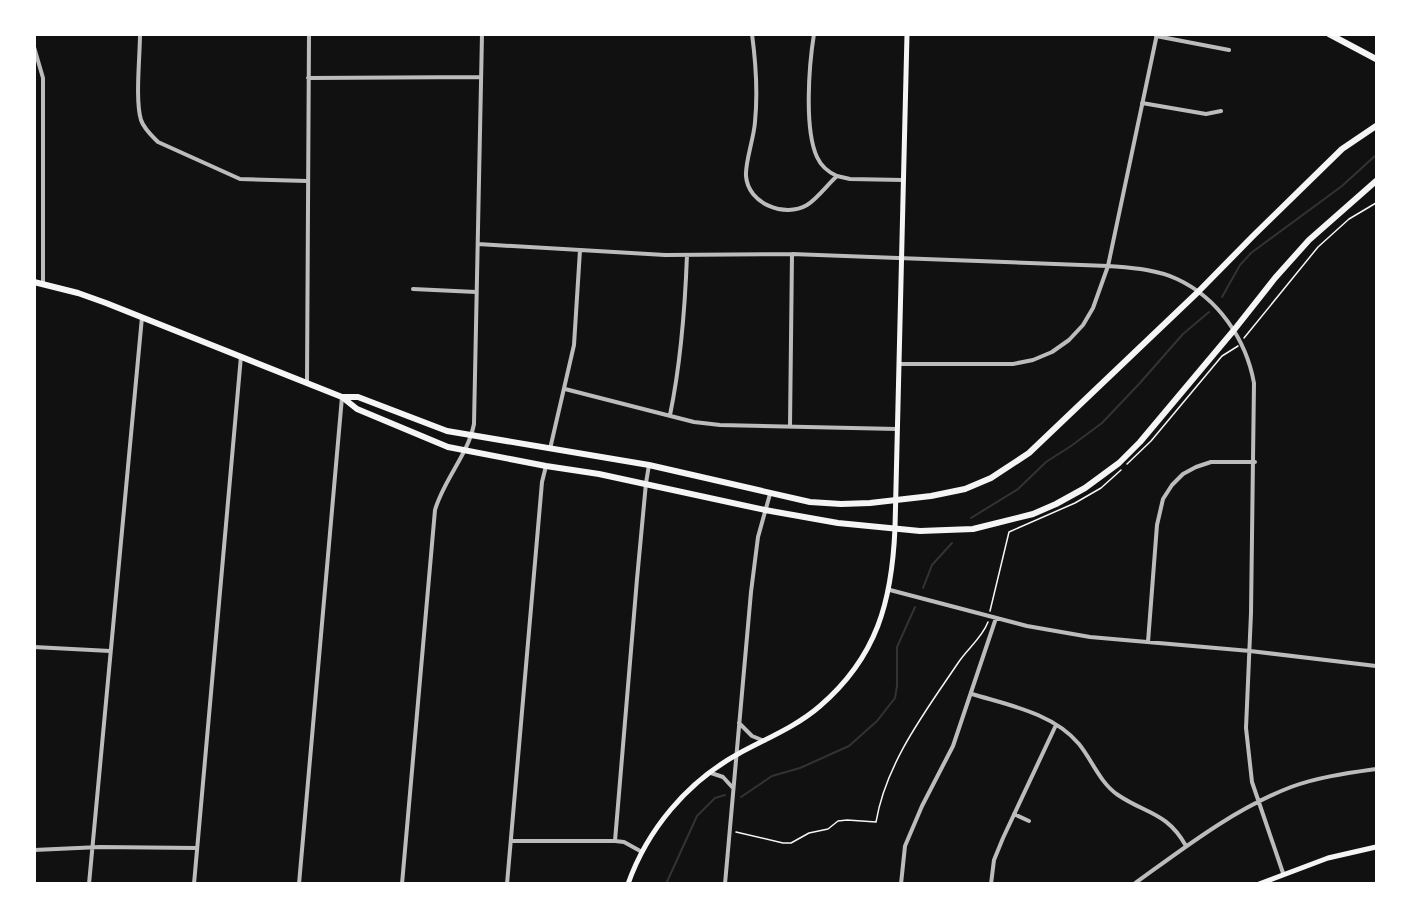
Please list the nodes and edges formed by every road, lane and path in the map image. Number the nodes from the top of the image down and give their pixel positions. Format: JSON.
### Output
{"nodes":[{"id":1,"x":140,"y":34,"type":"edge"},
{"id":2,"x":309,"y":34,"type":"edge"},
{"id":3,"x":482,"y":34,"type":"edge"},
{"id":4,"x":752,"y":34,"type":"edge"},
{"id":5,"x":814,"y":34,"type":"edge"},
{"id":6,"x":907,"y":34,"type":"edge"},
{"id":7,"x":1329,"y":34,"type":"edge"},
{"id":8,"x":1156,"y":35,"type":"edge"},
{"id":9,"x":34,"y":47,"type":"edge"},
{"id":10,"x":1229,"y":50,"type":"dead end"},
{"id":11,"x":1377,"y":59,"type":"edge"},
{"id":12,"x":481,"y":77,"type":"junction"},
{"id":13,"x":308,"y":78,"type":"junction"},
{"id":14,"x":1142,"y":103,"type":"junction"},
{"id":15,"x":1221,"y":111,"type":"dead end"},
{"id":16,"x":1377,"y":126,"type":"edge"},
{"id":17,"x":837,"y":176,"type":"junction"},
{"id":18,"x":904,"y":180,"type":"junction"},
{"id":19,"x":307,"y":181,"type":"junction"},
{"id":20,"x":1377,"y":181,"type":"edge"},
{"id":21,"x":1377,"y":202,"type":"edge"},
{"id":22,"x":478,"y":244,"type":"junction"},
{"id":23,"x":580,"y":250,"type":"junction"},
{"id":24,"x":792,"y":254,"type":"junction"},
{"id":25,"x":687,"y":255,"type":"junction"},
{"id":26,"x":902,"y":257,"type":"junction"},
{"id":27,"x":1108,"y":266,"type":"junction"},
{"id":28,"x":34,"y":282,"type":"edge"},
{"id":29,"x":43,"y":284,"type":"junction"},
{"id":30,"x":413,"y":289,"type":"dead end"},
{"id":31,"x":476,"y":292,"type":"junction"},
{"id":32,"x":1198,"y":292,"type":"junction"},
{"id":33,"x":142,"y":317,"type":"junction"},
{"id":34,"x":1234,"y":330,"type":"junction"},
{"id":35,"x":1241,"y":342,"type":"junction"},
{"id":36,"x":242,"y":356,"type":"junction"},
{"id":37,"x":900,"y":364,"type":"junction"},
{"id":38,"x":307,"y":382,"type":"junction"},
{"id":39,"x":565,"y":388,"type":"junction"},
{"id":40,"x":342,"y":397,"type":"junction"},
{"id":41,"x":670,"y":415,"type":"junction"},
{"id":42,"x":790,"y":426,"type":"junction"},
{"id":43,"x":898,"y":429,"type":"junction"},
{"id":44,"x":472,"y":436,"type":"junction"},
{"id":45,"x":549,"y":449,"type":"junction"},
{"id":46,"x":465,"y":451,"type":"junction"},
{"id":47,"x":1255,"y":462,"type":"junction"},
{"id":48,"x":649,"y":465,"type":"junction"},
{"id":49,"x":546,"y":466,"type":"junction"},
{"id":50,"x":646,"y":483,"type":"junction"},
{"id":51,"x":770,"y":494,"type":"junction"},
{"id":52,"x":896,"y":499,"type":"junction"},
{"id":53,"x":765,"y":510,"type":"junction"},
{"id":54,"x":895,"y":528,"type":"junction"},
{"id":55,"x":890,"y":590,"type":"junction"},
{"id":56,"x":989,"y":616,"type":"junction"},
{"id":57,"x":996,"y":618,"type":"junction"},
{"id":58,"x":1148,"y":642,"type":"junction"},
{"id":59,"x":34,"y":647,"type":"edge"},
{"id":60,"x":110,"y":651,"type":"junction"},
{"id":61,"x":1250,"y":651,"type":"junction"},
{"id":62,"x":1377,"y":666,"type":"edge"},
{"id":63,"x":972,"y":694,"type":"junction"},
{"id":64,"x":739,"y":723,"type":"junction"},
{"id":65,"x":1056,"y":725,"type":"junction"},
{"id":66,"x":764,"y":741,"type":"junction"},
{"id":67,"x":736,"y":755,"type":"junction"},
{"id":68,"x":1377,"y":769,"type":"edge"},
{"id":69,"x":711,"y":773,"type":"junction"},
{"id":70,"x":733,"y":788,"type":"junction"},
{"id":71,"x":1259,"y":801,"type":"junction"},
{"id":72,"x":1014,"y":814,"type":"junction"},
{"id":73,"x":1029,"y":821,"type":"dead end"},
{"id":74,"x":730,"y":830,"type":"junction"},
{"id":75,"x":511,"y":841,"type":"junction"},
{"id":76,"x":615,"y":842,"type":"junction"},
{"id":77,"x":1186,"y":846,"type":"junction"},
{"id":78,"x":1377,"y":847,"type":"edge"},
{"id":79,"x":92,"y":848,"type":"junction"},
{"id":80,"x":197,"y":848,"type":"junction"},
{"id":81,"x":34,"y":850,"type":"edge"},
{"id":82,"x":642,"y":852,"type":"junction"},
{"id":83,"x":1283,"y":873,"type":"junction"},
{"id":84,"x":89,"y":884,"type":"edge"},
{"id":85,"x":194,"y":884,"type":"edge"},
{"id":86,"x":299,"y":884,"type":"edge"},
{"id":87,"x":402,"y":884,"type":"edge"},
{"id":88,"x":507,"y":884,"type":"edge"},
{"id":89,"x":628,"y":884,"type":"edge"},
{"id":90,"x":725,"y":884,"type":"edge"},
{"id":91,"x":901,"y":884,"type":"edge"},
{"id":92,"x":991,"y":884,"type":"edge"},
{"id":93,"x":1134,"y":884,"type":"edge"},
{"id":94,"x":1259,"y":884,"type":"edge"}],
"edges":[{"from":1,"to":19,"type":"street"},
{"from":2,"to":13,"type":"street"},
{"from":3,"to":12,"type":"street"},
{"from":4,"to":17,"type":"street"},
{"from":5,"to":17,"type":"street"},
{"from":6,"to":18,"type":"main road"},
{"from":7,"to":11,"type":"main road"},
{"from":8,"to":10,"type":"street"},
{"from":8,"to":14,"type":"street"},
{"from":9,"to":29,"type":"street"},
{"from":12,"to":13,"type":"street"},
{"from":12,"to":22,"type":"street"},
{"from":13,"to":19,"type":"street"},
{"from":14,"to":15,"type":"street"},
{"from":14,"to":27,"type":"street"},
{"from":16,"to":32,"type":"main road"},
{"from":17,"to":18,"type":"street"},
{"from":18,"to":26,"type":"main road"},
{"from":19,"to":38,"type":"street"},
{"from":20,"to":34,"type":"main road"},
{"from":21,"to":35,"type":"path"},
{"from":22,"to":23,"type":"street"},
{"from":22,"to":31,"type":"street"},
{"from":23,"to":25,"type":"street"},
{"from":23,"to":39,"type":"street"},
{"from":24,"to":25,"type":"street"},
{"from":24,"to":26,"type":"street"},
{"from":24,"to":42,"type":"street"},
{"from":25,"to":41,"type":"street"},
{"from":26,"to":27,"type":"street"},
{"from":26,"to":37,"type":"main road"},
{"from":27,"to":32,"type":"street"},
{"from":27,"to":37,"type":"street"},
{"from":28,"to":29,"type":"main road"},
{"from":29,"to":33,"type":"main road"},
{"from":30,"to":31,"type":"street"},
{"from":31,"to":44,"type":"street"},
{"from":32,"to":34,"type":"street"},
{"from":32,"to":52,"type":"main road"},
{"from":33,"to":36,"type":"main road"},
{"from":33,"to":60,"type":"street"},
{"from":34,"to":35,"type":"street"},
{"from":34,"to":54,"type":"main road"},
{"from":35,"to":47,"type":"street"},
{"from":35,"to":56,"type":"path"},
{"from":36,"to":38,"type":"main road"},
{"from":36,"to":80,"type":"street"},
{"from":37,"to":43,"type":"main road"},
{"from":38,"to":40,"type":"main road"},
{"from":39,"to":41,"type":"street"},
{"from":39,"to":45,"type":"street"},
{"from":40,"to":44,"type":"main road"},
{"from":40,"to":46,"type":"main road"},
{"from":40,"to":86,"type":"street"},
{"from":41,"to":42,"type":"street"},
{"from":42,"to":43,"type":"street"},
{"from":43,"to":52,"type":"main road"},
{"from":44,"to":45,"type":"main road"},
{"from":44,"to":46,"type":"street"},
{"from":45,"to":48,"type":"main road"},
{"from":46,"to":49,"type":"main road"},
{"from":46,"to":87,"type":"street"},
{"from":47,"to":58,"type":"street"},
{"from":47,"to":61,"type":"street"},
{"from":48,"to":50,"type":"street"},
{"from":48,"to":51,"type":"main road"},
{"from":49,"to":50,"type":"main road"},
{"from":49,"to":75,"type":"street"},
{"from":50,"to":53,"type":"main road"},
{"from":50,"to":76,"type":"street"},
{"from":51,"to":52,"type":"main road"},
{"from":51,"to":53,"type":"street"},
{"from":52,"to":54,"type":"main road"},
{"from":53,"to":54,"type":"main road"},
{"from":53,"to":64,"type":"street"},
{"from":54,"to":55,"type":"main road"},
{"from":55,"to":56,"type":"street"},
{"from":55,"to":66,"type":"main road"},
{"from":56,"to":57,"type":"street"},
{"from":56,"to":74,"type":"path"},
{"from":57,"to":58,"type":"street"},
{"from":57,"to":63,"type":"street"},
{"from":58,"to":61,"type":"street"},
{"from":59,"to":60,"type":"street"},
{"from":60,"to":79,"type":"street"},
{"from":61,"to":62,"type":"street"},
{"from":61,"to":71,"type":"street"},
{"from":63,"to":65,"type":"street"},
{"from":63,"to":91,"type":"street"},
{"from":64,"to":66,"type":"street"},
{"from":64,"to":67,"type":"street"},
{"from":65,"to":72,"type":"street"},
{"from":65,"to":77,"type":"street"},
{"from":66,"to":67,"type":"main road"},
{"from":67,"to":69,"type":"main road"},
{"from":67,"to":70,"type":"street"},
{"from":68,"to":71,"type":"street"},
{"from":69,"to":70,"type":"street"},
{"from":69,"to":82,"type":"main road"},
{"from":70,"to":74,"type":"street"},
{"from":71,"to":77,"type":"street"},
{"from":71,"to":83,"type":"street"},
{"from":72,"to":73,"type":"street"},
{"from":72,"to":92,"type":"street"},
{"from":74,"to":90,"type":"street"},
{"from":75,"to":76,"type":"street"},
{"from":75,"to":88,"type":"street"},
{"from":76,"to":82,"type":"street"},
{"from":77,"to":93,"type":"street"},
{"from":78,"to":83,"type":"main road"},
{"from":79,"to":80,"type":"street"},
{"from":79,"to":81,"type":"street"},
{"from":79,"to":84,"type":"street"},
{"from":80,"to":85,"type":"street"},
{"from":82,"to":89,"type":"main road"},
{"from":83,"to":94,"type":"main road"}]}
